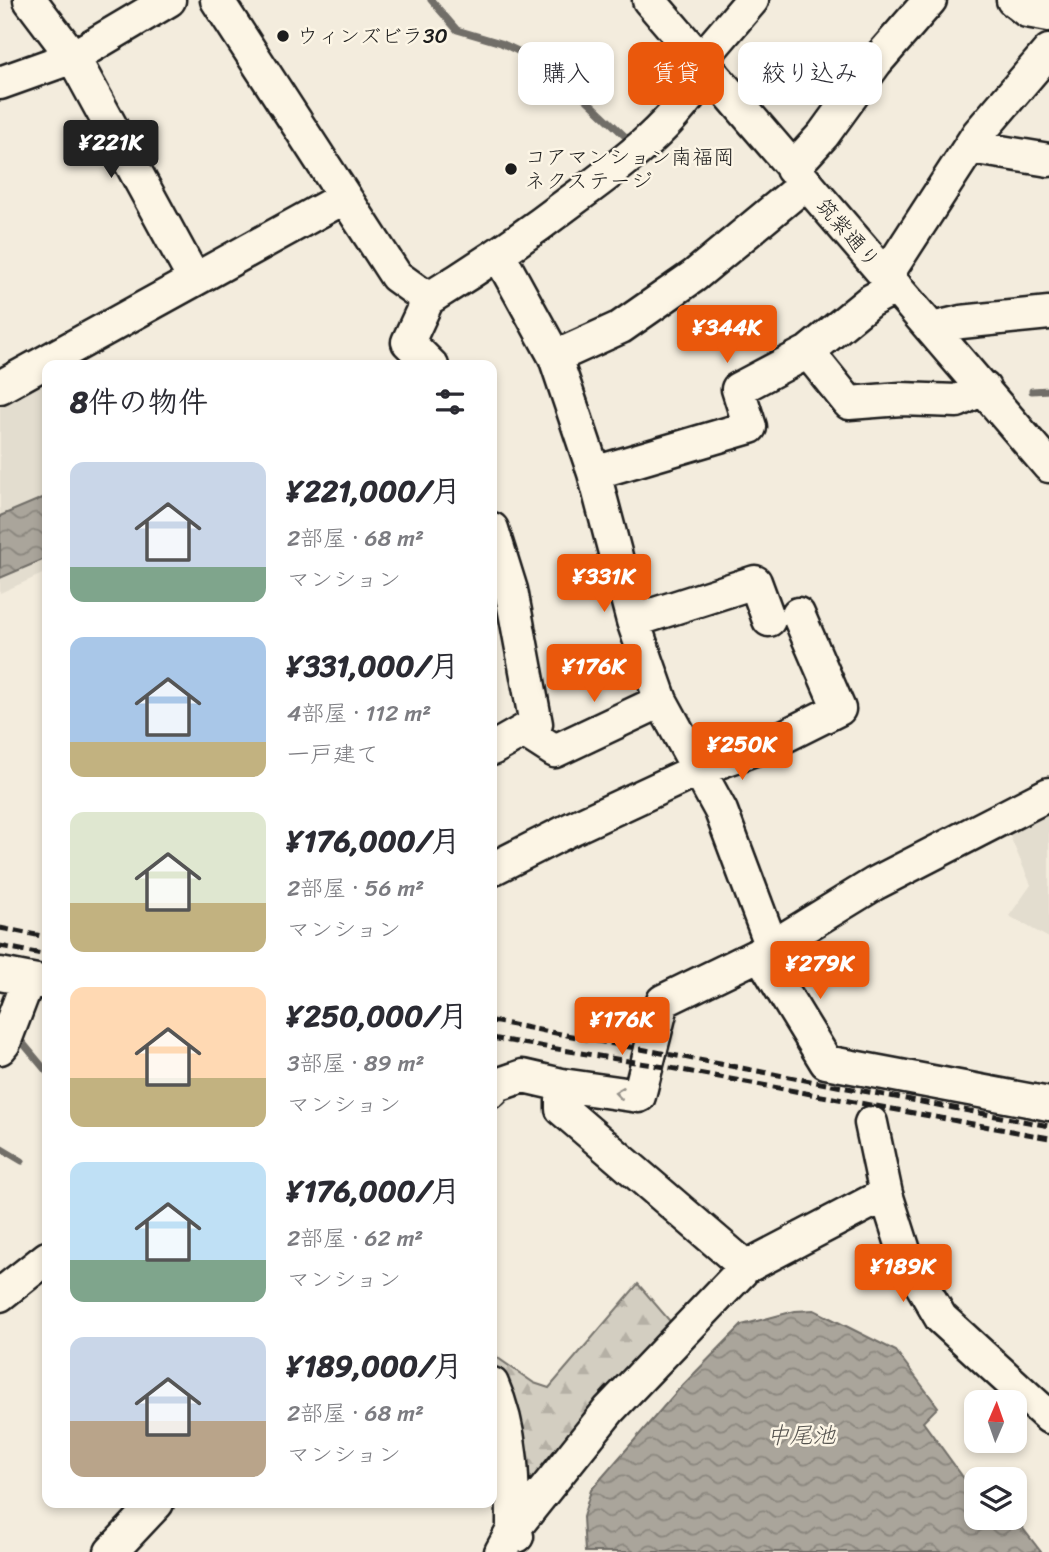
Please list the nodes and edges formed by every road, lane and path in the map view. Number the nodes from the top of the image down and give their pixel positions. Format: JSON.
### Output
{"nodes":[{"id":1,"x":30,"y":0,"type":"edge"},
{"id":2,"x":169,"y":0,"type":"edge"},
{"id":3,"x":217,"y":0,"type":"edge"},
{"id":4,"x":649,"y":0,"type":"edge"},
{"id":5,"x":752,"y":0,"type":"edge"},
{"id":6,"x":930,"y":0,"type":"edge"},
{"id":7,"x":1013,"y":0,"type":"edge"},
{"id":8,"x":1049,"y":15,"type":"edge"},
{"id":9,"x":684,"y":42,"type":"edge"},
{"id":10,"x":720,"y":42,"type":"edge"},
{"id":11,"x":1049,"y":51,"type":"edge"},
{"id":12,"x":73,"y":57,"type":"junction"},
{"id":13,"x":0,"y":83,"type":"edge"},
{"id":14,"x":724,"y":90,"type":"edge"},
{"id":15,"x":682,"y":105,"type":"edge"},
{"id":16,"x":971,"y":147,"type":"junction"},
{"id":17,"x":1049,"y":160,"type":"edge"},
{"id":18,"x":798,"y":176,"type":"junction"},
{"id":19,"x":345,"y":197,"type":"junction"},
{"id":20,"x":499,"y":255,"type":"junction"},
{"id":21,"x":194,"y":279,"type":"junction"},
{"id":22,"x":891,"y":282,"type":"junction"},
{"id":23,"x":428,"y":299,"type":"junction"},
{"id":24,"x":1049,"y":313,"type":"edge"},
{"id":25,"x":932,"y":329,"type":"junction"},
{"id":26,"x":808,"y":352,"type":"junction"},
{"id":27,"x":555,"y":357,"type":"junction"},
{"id":28,"x":46,"y":360,"type":"edge"},
{"id":29,"x":426,"y":360,"type":"edge"},
{"id":30,"x":42,"y":362,"type":"edge"},
{"id":31,"x":0,"y":387,"type":"edge"},
{"id":32,"x":984,"y":388,"type":"junction"},
{"id":33,"x":1049,"y":466,"type":"edge"},
{"id":34,"x":594,"y":473,"type":"junction"},
{"id":35,"x":497,"y":545,"type":"edge"},
{"id":36,"x":633,"y":621,"type":"junction"},
{"id":37,"x":662,"y":701,"type":"junction"},
{"id":38,"x":524,"y":731,"type":"junction"},
{"id":39,"x":497,"y":746,"type":"edge"},
{"id":40,"x":700,"y":769,"type":"junction"},
{"id":41,"x":1049,"y":794,"type":"edge"},
{"id":42,"x":497,"y":866,"type":"edge"},
{"id":43,"x":766,"y":950,"type":"junction"},
{"id":44,"x":25,"y":979,"type":"edge"},
{"id":45,"x":0,"y":1048,"type":"edge"},
{"id":46,"x":497,"y":1071,"type":"edge"},
{"id":47,"x":523,"y":1076,"type":"junction"},
{"id":48,"x":562,"y":1085,"type":"junction"},
{"id":49,"x":497,"y":1086,"type":"edge"},
{"id":50,"x":1049,"y":1104,"type":"edge"},
{"id":51,"x":872,"y":1124,"type":"dead end"},
{"id":52,"x":886,"y":1194,"type":"junction"},
{"id":53,"x":42,"y":1264,"type":"edge"},
{"id":54,"x":746,"y":1267,"type":"junction"},
{"id":55,"x":0,"y":1295,"type":"edge"},
{"id":56,"x":497,"y":1396,"type":"edge"},
{"id":57,"x":1049,"y":1417,"type":"edge"},
{"id":58,"x":152,"y":1508,"type":"edge"},
{"id":59,"x":514,"y":1545,"type":"edge"},
{"id":60,"x":111,"y":1552,"type":"edge"}],
"edges":[{"from":1,"to":12,"type":"street"},
{"from":2,"to":12,"type":"street"},
{"from":3,"to":19,"type":"street"},
{"from":4,"to":9,"type":"street","name":"筑紫通り"},
{"from":5,"to":10,"type":"street"},
{"from":6,"to":18,"type":"street"},
{"from":7,"to":8,"type":"street"},
{"from":11,"to":16,"type":"street"},
{"from":12,"to":13,"type":"street"},
{"from":12,"to":21,"type":"street"},
{"from":14,"to":18,"type":"street","name":"筑紫通り"},
{"from":15,"to":20,"type":"street"},
{"from":16,"to":17,"type":"street"},
{"from":16,"to":22,"type":"street"},
{"from":18,"to":22,"type":"street","name":"筑紫通り"},
{"from":18,"to":27,"type":"street"},
{"from":19,"to":21,"type":"street"},
{"from":19,"to":23,"type":"street"},
{"from":20,"to":23,"type":"street"},
{"from":20,"to":27,"type":"street"},
{"from":21,"to":28,"type":"street"},
{"from":22,"to":25,"type":"street","name":"筑紫通り"},
{"from":22,"to":26,"type":"street"},
{"from":23,"to":29,"type":"street"},
{"from":24,"to":25,"type":"street"},
{"from":25,"to":32,"type":"street","name":"筑紫通り"},
{"from":26,"to":32,"type":"street"},
{"from":26,"to":34,"type":"street"},
{"from":27,"to":34,"type":"street"},
{"from":30,"to":31,"type":"street"},
{"from":32,"to":33,"type":"street","name":"筑紫通り"},
{"from":34,"to":36,"type":"street"},
{"from":35,"to":38,"type":"street"},
{"from":36,"to":37,"type":"street"},
{"from":36,"to":40,"type":"street"},
{"from":37,"to":38,"type":"street"},
{"from":37,"to":40,"type":"street"},
{"from":38,"to":39,"type":"street"},
{"from":40,"to":42,"type":"street"},
{"from":40,"to":43,"type":"street"},
{"from":41,"to":43,"type":"street"},
{"from":43,"to":48,"type":"street","one_way":true},
{"from":43,"to":50,"type":"street"},
{"from":44,"to":45,"type":"street"},
{"from":46,"to":47,"type":"street"},
{"from":47,"to":48,"type":"street"},
{"from":47,"to":49,"type":"street"},
{"from":48,"to":54,"type":"street"},
{"from":51,"to":52,"type":"street"},
{"from":52,"to":54,"type":"street"},
{"from":52,"to":57,"type":"street"},
{"from":53,"to":55,"type":"street"},
{"from":54,"to":59,"type":"street"},
{"from":56,"to":59,"type":"street"},
{"from":58,"to":60,"type":"street"}]}
